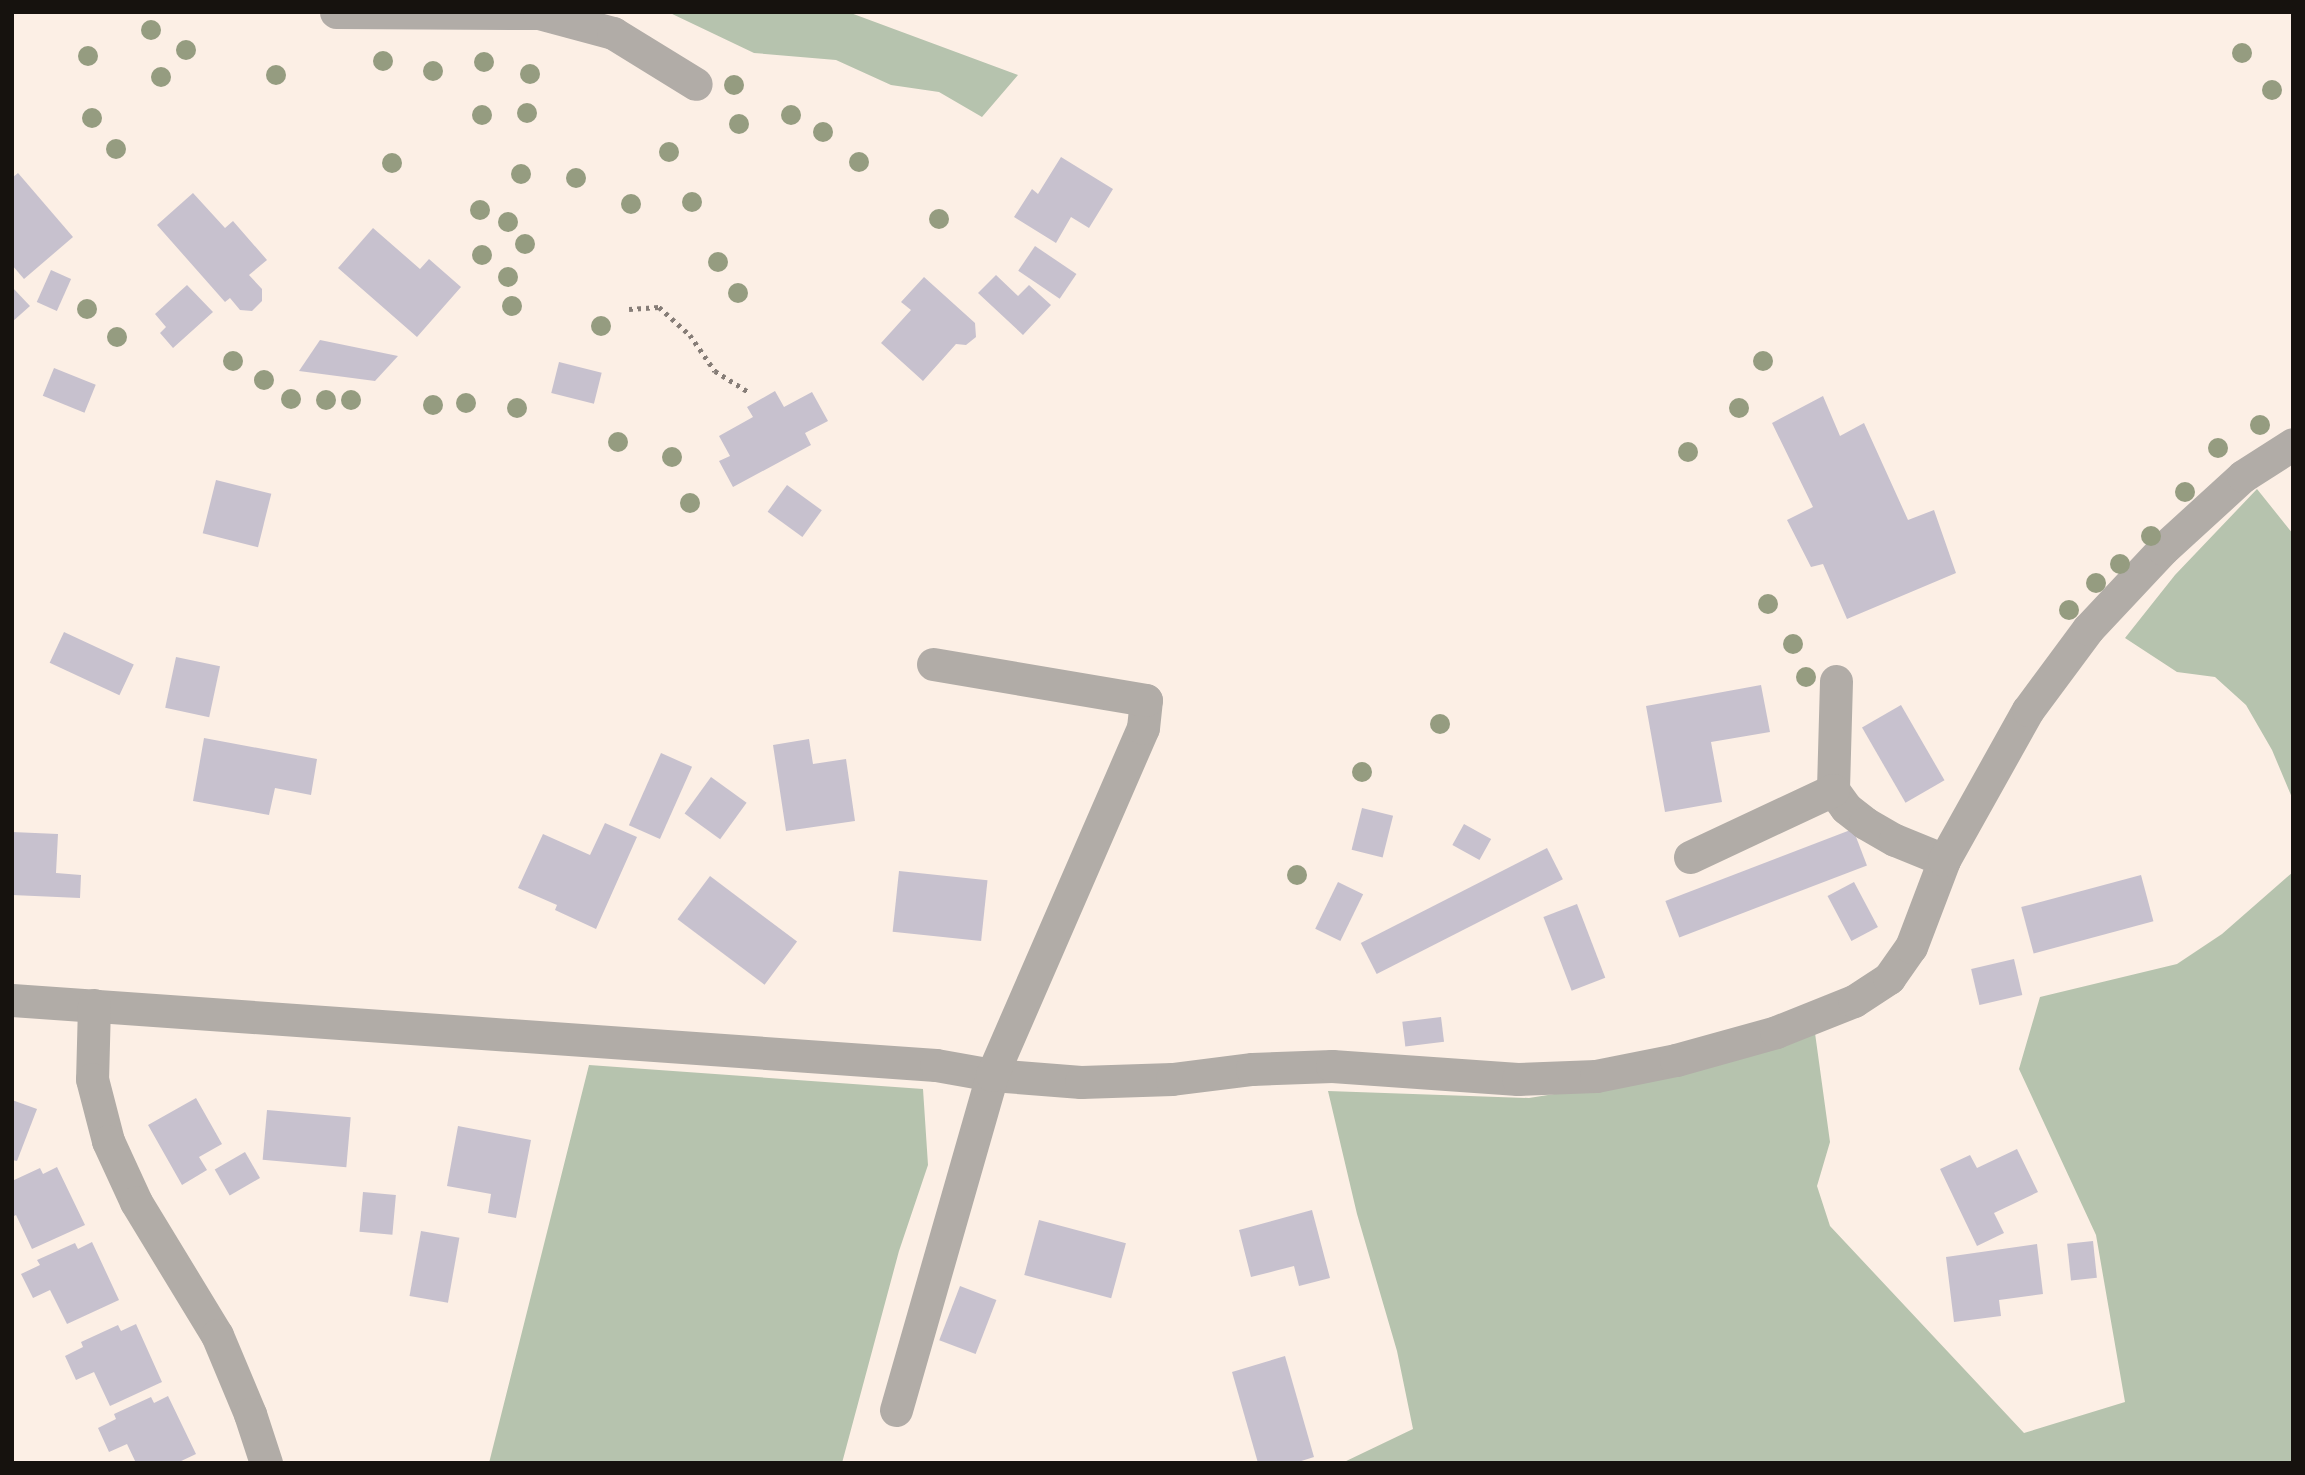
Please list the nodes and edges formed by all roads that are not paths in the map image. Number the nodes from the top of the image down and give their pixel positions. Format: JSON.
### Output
{"nodes":[{"id":1,"x":336,"y":12,"type":"edge"},
{"id":2,"x":696,"y":84,"type":"dead end"},
{"id":3,"x":2293,"y":444,"type":"edge"},
{"id":4,"x":933,"y":664,"type":"dead end"},
{"id":5,"x":1836,"y":681,"type":"dead end"},
{"id":6,"x":1833,"y":790,"type":"junction"},
{"id":7,"x":1690,"y":857,"type":"dead end"},
{"id":8,"x":1944,"y":860,"type":"junction"},
{"id":9,"x":12,"y":1000,"type":"edge"},
{"id":10,"x":94,"y":1006,"type":"junction"},
{"id":11,"x":992,"y":1074,"type":"junction"},
{"id":12,"x":896,"y":1410,"type":"dead end"},
{"id":13,"x":266,"y":1463,"type":"edge"}],
"edges":[{"from":1,"to":2,"type":"street"},
{"from":3,"to":8,"type":"street"},
{"from":4,"to":11,"type":"street"},
{"from":5,"to":6,"type":"street"},
{"from":6,"to":7,"type":"street"},
{"from":6,"to":8,"type":"street"},
{"from":8,"to":11,"type":"street"},
{"from":9,"to":10,"type":"street"},
{"from":10,"to":11,"type":"street"},
{"from":10,"to":13,"type":"street"},
{"from":11,"to":12,"type":"street"}]}
